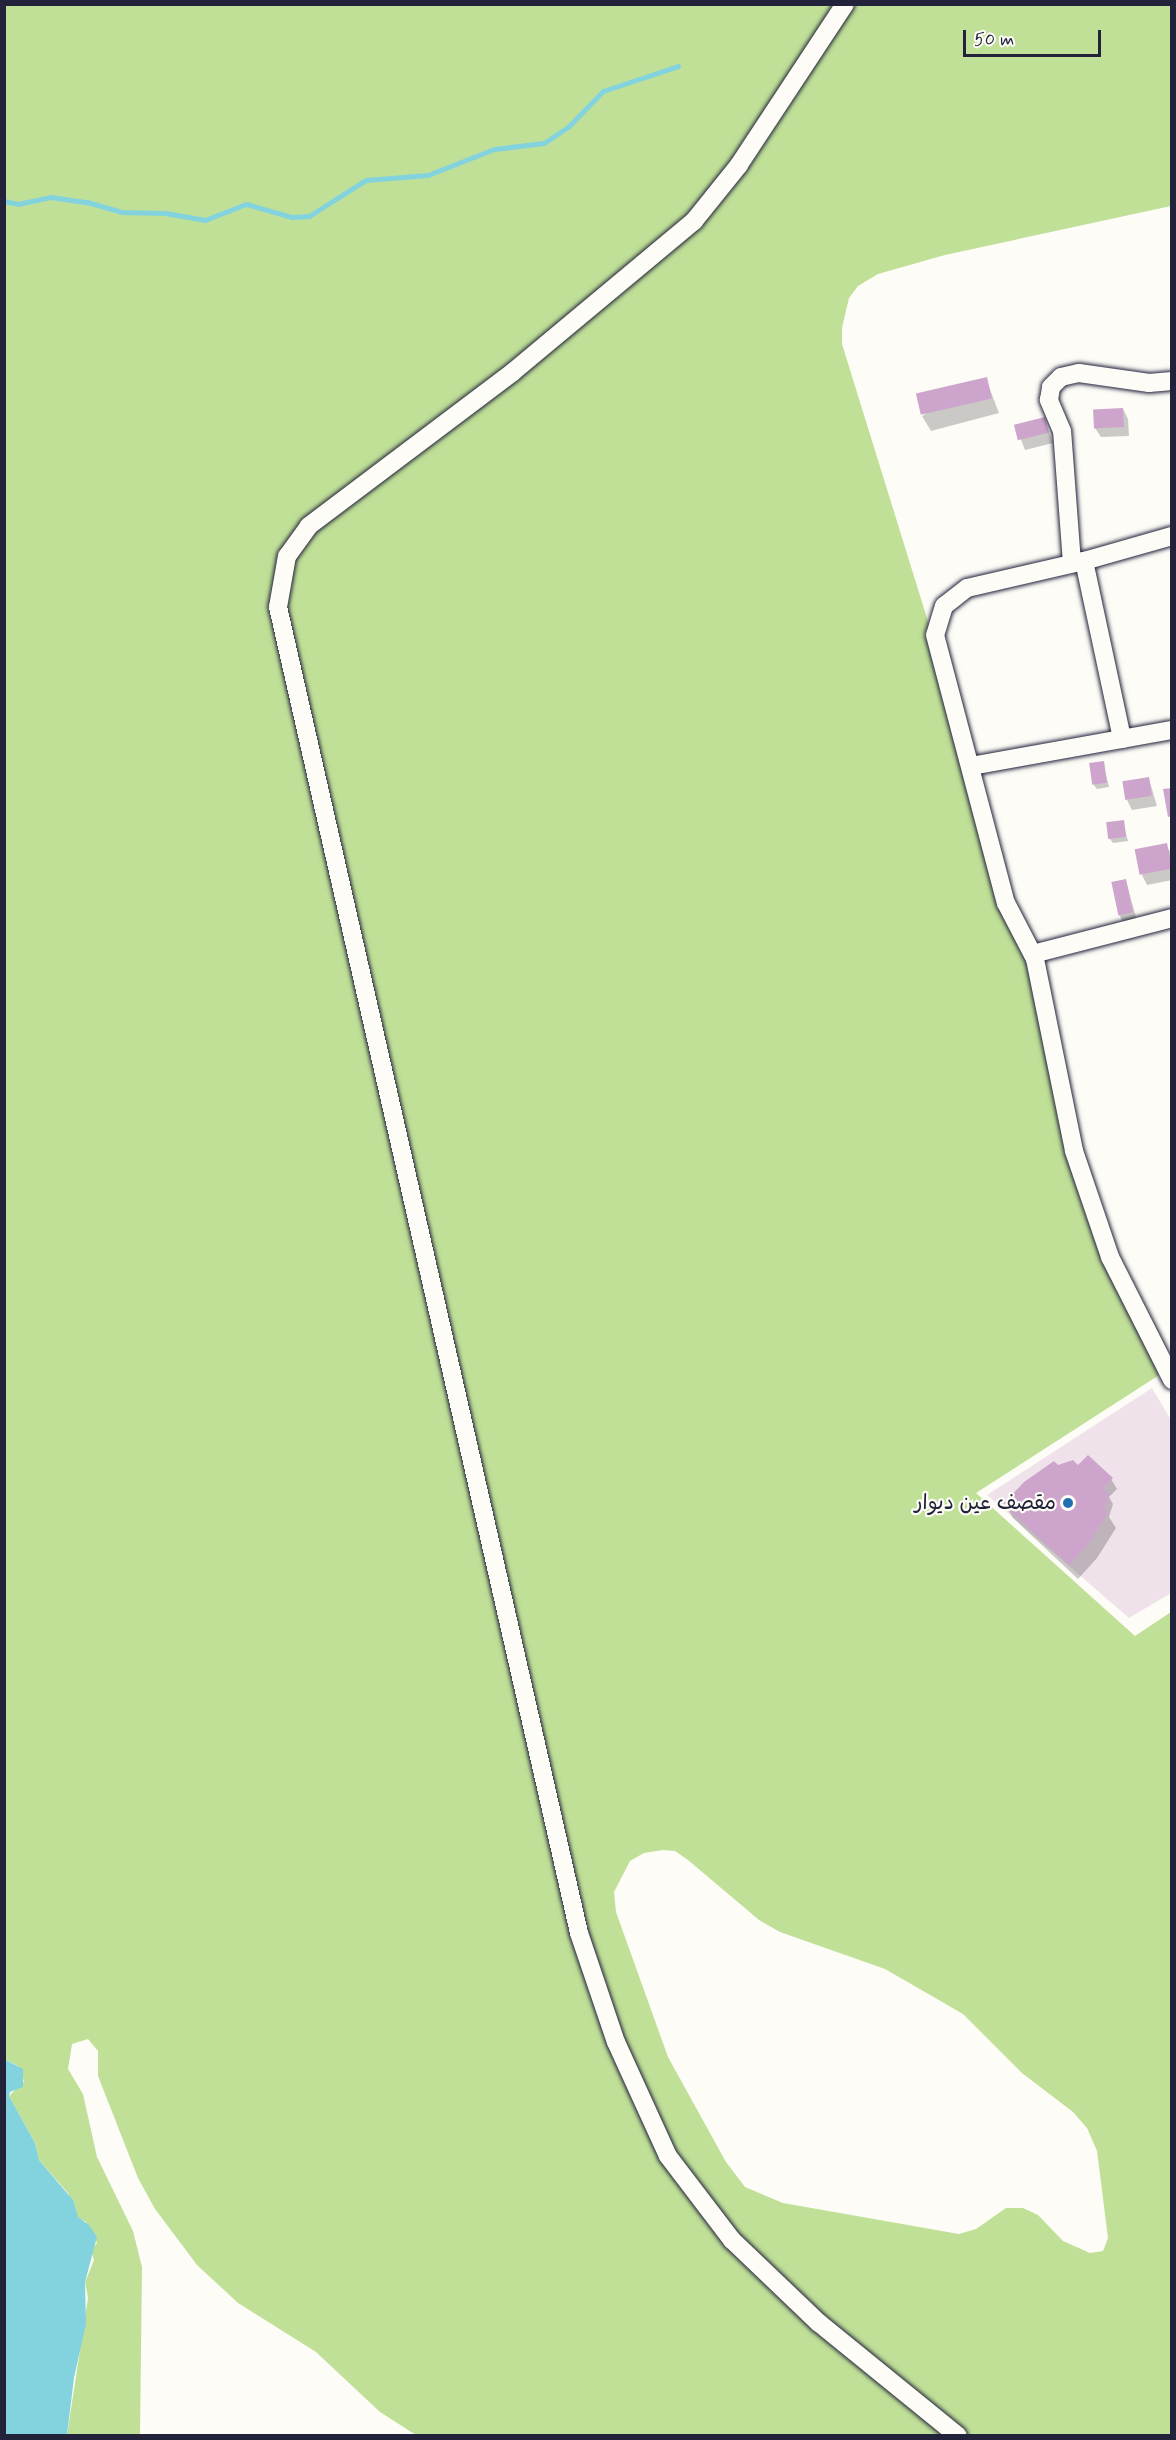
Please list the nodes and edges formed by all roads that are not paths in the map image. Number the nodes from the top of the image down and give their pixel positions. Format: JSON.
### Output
{"nodes":[{"id":1,"x":845,"y":4,"type":"edge"},
{"id":2,"x":1172,"y":381,"type":"edge"},
{"id":3,"x":1172,"y":536,"type":"edge"},
{"id":4,"x":1078,"y":562,"type":"junction"},
{"id":5,"x":1172,"y":730,"type":"edge"},
{"id":6,"x":1122,"y":739,"type":"junction"},
{"id":7,"x":971,"y":766,"type":"junction"},
{"id":8,"x":1172,"y":918,"type":"edge"},
{"id":9,"x":1033,"y":954,"type":"junction"},
{"id":10,"x":1172,"y":1380,"type":"edge"},
{"id":11,"x":958,"y":2436,"type":"edge"}],
"edges":[{"from":1,"to":11,"type":"street"},
{"from":2,"to":4,"type":"street"},
{"from":3,"to":4,"type":"street"},
{"from":4,"to":6,"type":"street"},
{"from":4,"to":7,"type":"street"},
{"from":5,"to":6,"type":"street"},
{"from":6,"to":7,"type":"street"},
{"from":7,"to":9,"type":"street"},
{"from":8,"to":9,"type":"street"},
{"from":9,"to":10,"type":"street"}]}
